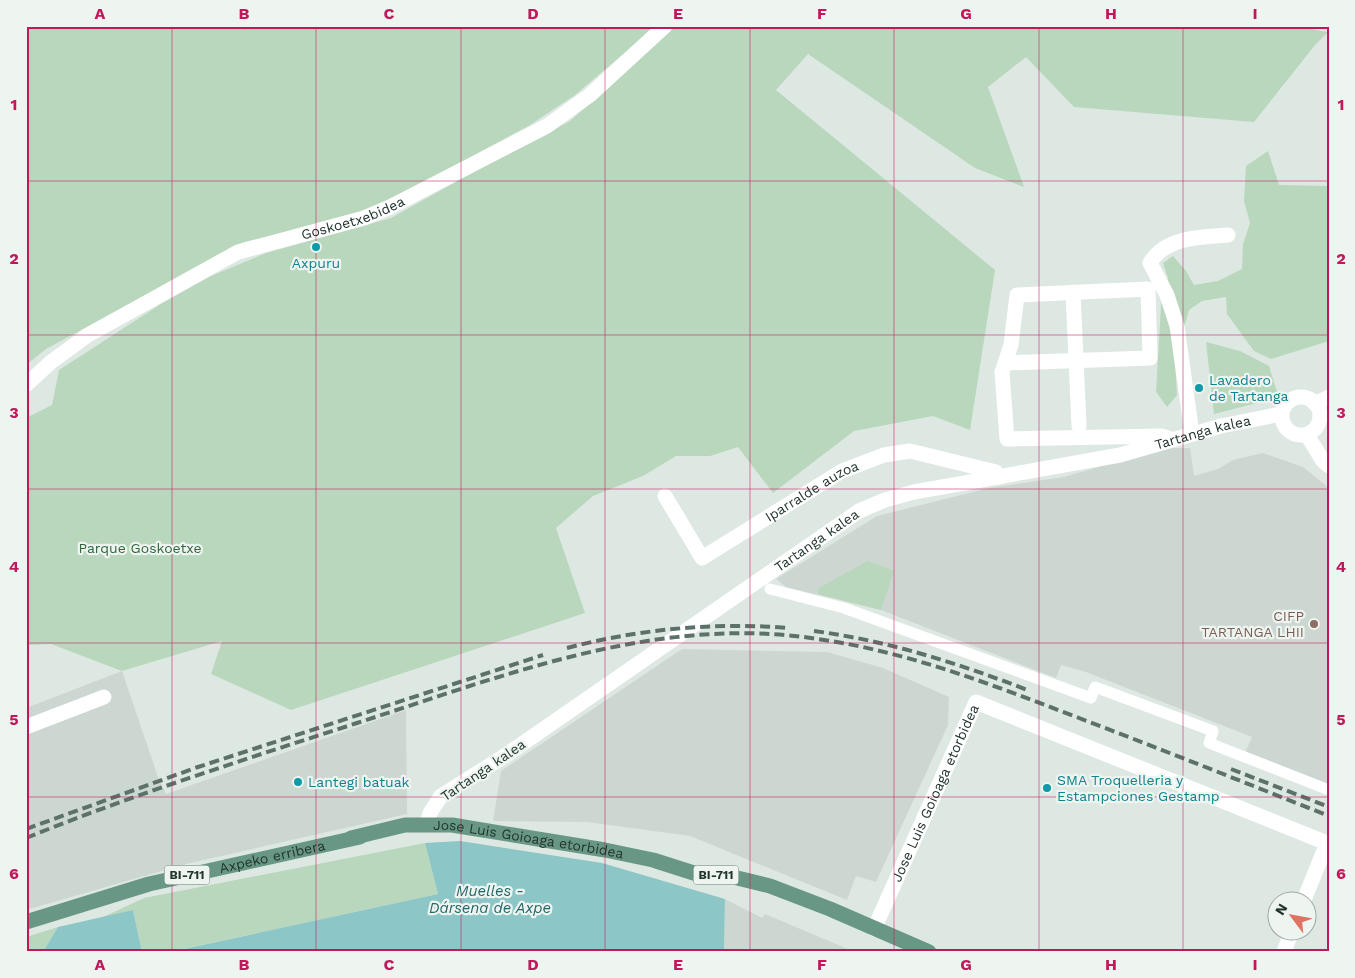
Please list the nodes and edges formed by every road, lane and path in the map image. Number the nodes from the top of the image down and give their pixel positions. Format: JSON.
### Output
{"nodes":[{"id":1,"x":665,"y":26,"type":"edge"},
{"id":2,"x":1228,"y":234,"type":"dead end"},
{"id":3,"x":1073,"y":292,"type":"junction"},
{"id":4,"x":1076,"y":360,"type":"junction"},
{"id":5,"x":1005,"y":363,"type":"junction"},
{"id":6,"x":26,"y":384,"type":"edge"},
{"id":7,"x":1322,"y":400,"type":"edge"},
{"id":8,"x":1281,"y":414,"type":"junction"},
{"id":9,"x":1079,"y":426,"type":"dead end"},
{"id":10,"x":1192,"y":434,"type":"junction"},
{"id":11,"x":1307,"y":435,"type":"junction"},
{"id":12,"x":1174,"y":440,"type":"junction"},
{"id":13,"x":1329,"y":466,"type":"edge"},
{"id":14,"x":999,"y":477,"type":"junction"},
{"id":15,"x":665,"y":496,"type":"dead end"},
{"id":16,"x":770,"y":589,"type":"dead end"},
{"id":17,"x":104,"y":696,"type":"dead end"},
{"id":18,"x":26,"y":727,"type":"edge"},
{"id":19,"x":1329,"y":790,"type":"edge"},
{"id":20,"x":427,"y":824,"type":"junction"},
{"id":21,"x":494,"y":833,"type":"junction"},
{"id":22,"x":351,"y":838,"type":"junction"},
{"id":23,"x":1308,"y":890,"type":"edge"},
{"id":24,"x":26,"y":922,"type":"edge"},
{"id":25,"x":874,"y":929,"type":"junction"},
{"id":26,"x":1288,"y":940,"type":"edge"},
{"id":27,"x":929,"y":952,"type":"edge"},
{"id":28,"x":1284,"y":952,"type":"edge"}],
"edges":[{"from":1,"to":6,"type":"street","name":"Goskoetxebidea"},
{"from":2,"to":10,"type":"street"},
{"from":3,"to":4,"type":"street"},
{"from":3,"to":4,"type":"street"},
{"from":3,"to":5,"type":"street"},
{"from":4,"to":5,"type":"street"},
{"from":4,"to":9,"type":"street"},
{"from":5,"to":12,"type":"street"},
{"from":7,"to":8,"type":"street"},
{"from":7,"to":11,"type":"street"},
{"from":8,"to":10,"type":"street","name":"Tartanga kalea"},
{"from":8,"to":11,"type":"street"},
{"from":10,"to":12,"type":"street","name":"Tartanga kalea"},
{"from":11,"to":13,"type":"street"},
{"from":12,"to":14,"type":"street","name":"Tartanga kalea"},
{"from":14,"to":15,"type":"street","name":"Iparralde auzoa"},
{"from":14,"to":20,"type":"street","name":"Tartanga kalea"},
{"from":16,"to":19,"type":"street"},
{"from":17,"to":18,"type":"street"},
{"from":20,"to":21,"type":"main road","name":"Jose Luis Goioaga etorbidea","number":"BI-711"},
{"from":20,"to":22,"type":"main road","name":"Jose Luis Goioaga etorbidea","number":"BI-711"},
{"from":21,"to":22,"type":"main road","name":"Axpeko erribera","number":"BI-711"},
{"from":21,"to":25,"type":"main road","name":"Jose Luis Goioaga etorbidea","number":"BI-711"},
{"from":22,"to":24,"type":"main road","name":"Axpeko erribera","number":"BI-711"},
{"from":23,"to":25,"type":"street","name":"Jose Luis Goioaga etorbidea"},
{"from":25,"to":27,"type":"main road","name":"Jose Luis Goioaga etorbidea","number":"BI-711"},
{"from":26,"to":28,"type":"street"}]}
